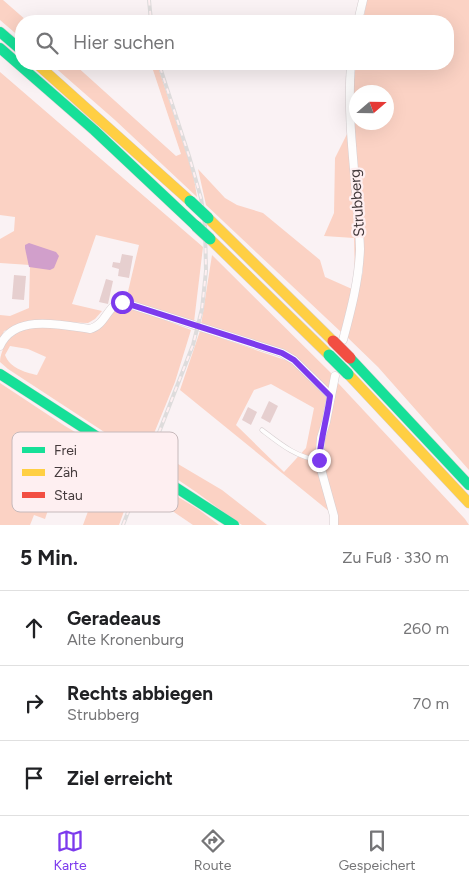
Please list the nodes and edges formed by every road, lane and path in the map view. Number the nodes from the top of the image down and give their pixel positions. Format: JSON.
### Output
{"nodes":[{"id":1,"x":363,"y":0,"type":"edge"},
{"id":2,"x":359,"y":15,"type":"edge"},
{"id":3,"x":0,"y":32,"type":"edge"},
{"id":4,"x":15,"y":45,"type":"edge"},
{"id":5,"x":0,"y":48,"type":"edge"},
{"id":6,"x":15,"y":61,"type":"edge"},
{"id":7,"x":25,"y":70,"type":"edge"},
{"id":8,"x":44,"y":70,"type":"edge"},
{"id":9,"x":350,"y":70,"type":"edge"},
{"id":10,"x":338,"y":340,"type":"junction"},
{"id":11,"x":0,"y":346,"type":"edge"},
{"id":12,"x":0,"y":374,"type":"edge"},
{"id":13,"x":335,"y":376,"type":"dead end"},
{"id":14,"x":330,"y":396,"type":"junction"},
{"id":15,"x":262,"y":430,"type":"dead end"},
{"id":16,"x":90,"y":432,"type":"edge"},
{"id":17,"x":319,"y":460,"type":"junction"},
{"id":18,"x":469,"y":485,"type":"edge"},
{"id":19,"x":178,"y":489,"type":"edge"},
{"id":20,"x":469,"y":503,"type":"edge"},
{"id":21,"x":234,"y":525,"type":"edge"},
{"id":22,"x":334,"y":525,"type":"edge"}],
"edges":[{"from":1,"to":2,"type":"street"},
{"from":3,"to":4,"type":"main road"},
{"from":5,"to":6,"type":"main road","bridge":true},
{"from":7,"to":20,"type":"main road","bridge":true},
{"from":8,"to":10,"type":"main road","bridge":true},
{"from":9,"to":10,"type":"street","name":"Strubberg"},
{"from":10,"to":18,"type":"main road","bridge":true},
{"from":11,"to":14,"type":"street"},
{"from":12,"to":16,"type":"main road"},
{"from":13,"to":14,"type":"street"},
{"from":14,"to":17,"type":"street"},
{"from":15,"to":17,"type":"lane"},
{"from":17,"to":22,"type":"street"},
{"from":19,"to":21,"type":"main road"}]}
